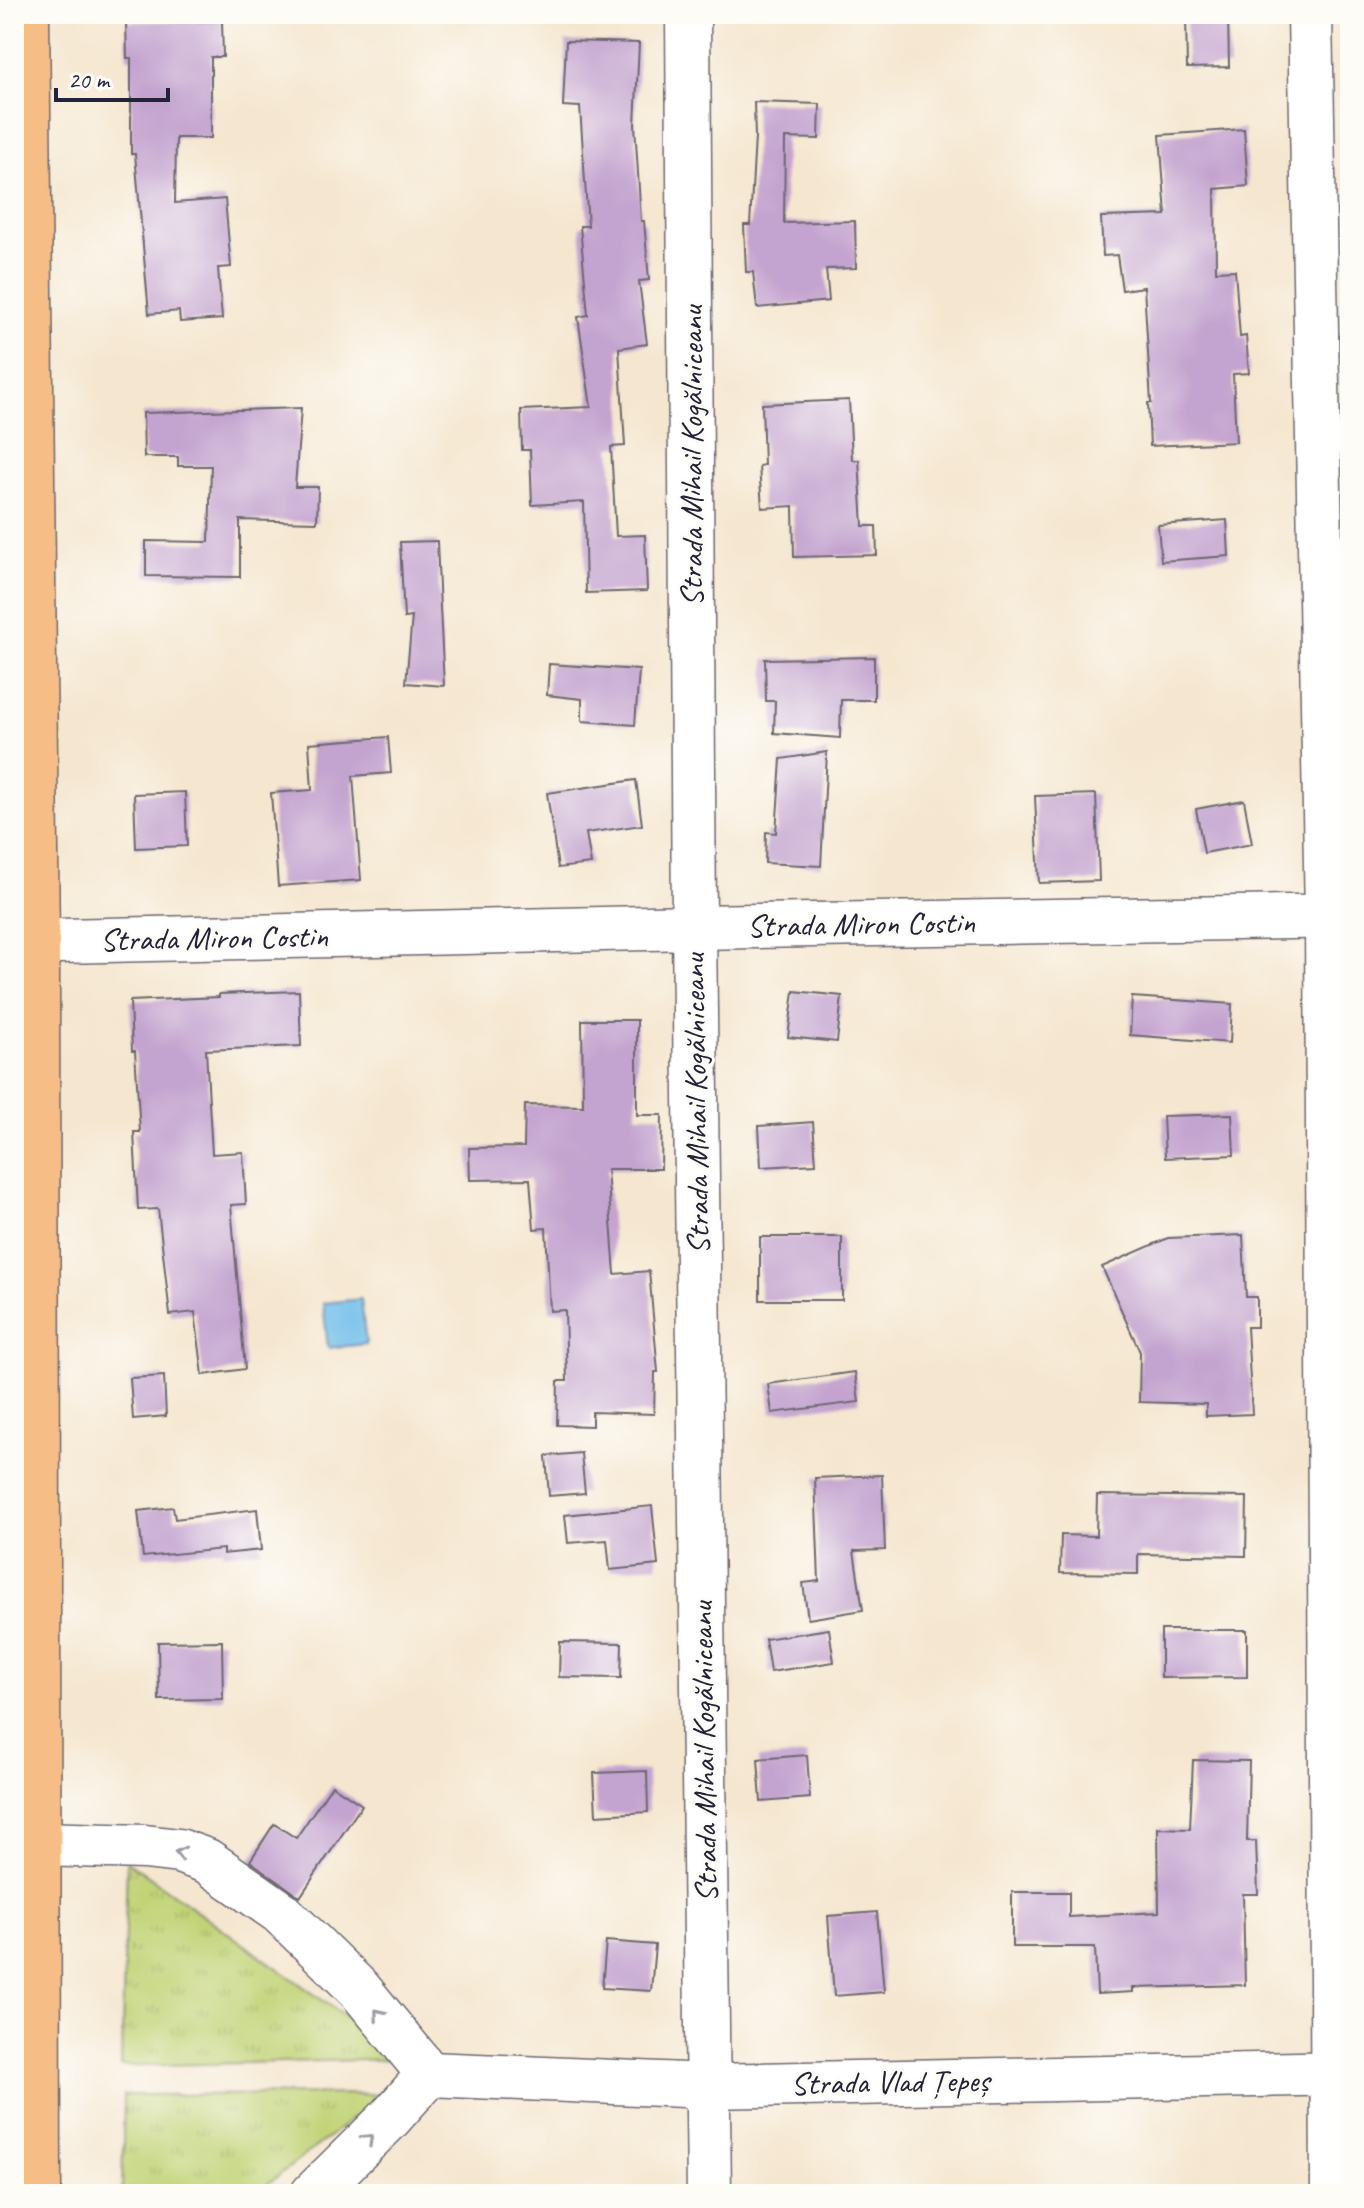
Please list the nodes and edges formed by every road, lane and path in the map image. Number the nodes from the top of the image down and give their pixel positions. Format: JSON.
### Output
{"nodes":[{"id":1,"x":27,"y":14,"type":"edge"},
{"id":2,"x":688,"y":14,"type":"edge"},
{"id":3,"x":1310,"y":14,"type":"edge"},
{"id":4,"x":1338,"y":916,"type":"edge"},
{"id":5,"x":694,"y":927,"type":"junction"},
{"id":6,"x":26,"y":942,"type":"edge"},
{"id":7,"x":26,"y":1845,"type":"edge"},
{"id":8,"x":1341,"y":2073,"type":"edge"},
{"id":9,"x":429,"y":2074,"type":"junction"},
{"id":10,"x":26,"y":2086,"type":"edge"},
{"id":11,"x":708,"y":2086,"type":"junction"},
{"id":12,"x":39,"y":2194,"type":"edge"},
{"id":13,"x":313,"y":2194,"type":"edge"},
{"id":14,"x":709,"y":2194,"type":"edge"},
{"id":15,"x":1333,"y":2194,"type":"edge"}],
"edges":[{"from":1,"to":6,"type":"main road"},
{"from":2,"to":5,"type":"street","name":"Strada Mihail Kogălniceanu"},
{"from":3,"to":4,"type":"street"},
{"from":4,"to":5,"type":"street","name":"Strada Miron Costin"},
{"from":4,"to":8,"type":"street"},
{"from":5,"to":6,"type":"street","name":"Strada Miron Costin"},
{"from":5,"to":11,"type":"street","name":"Strada Mihail Kogălniceanu"},
{"from":6,"to":7,"type":"main road"},
{"from":9,"to":7,"type":"street","one_way":true},
{"from":7,"to":10,"type":"main road"},
{"from":8,"to":11,"type":"street","name":"Strada Vlad Țepeș"},
{"from":8,"to":15,"type":"street"},
{"from":9,"to":11,"type":"street","name":"Strada Vlad Țepeș"},
{"from":13,"to":9,"type":"street","one_way":true},
{"from":10,"to":12,"type":"main road"},
{"from":11,"to":14,"type":"street","name":"Strada Mihail Kogălniceanu"}]}
